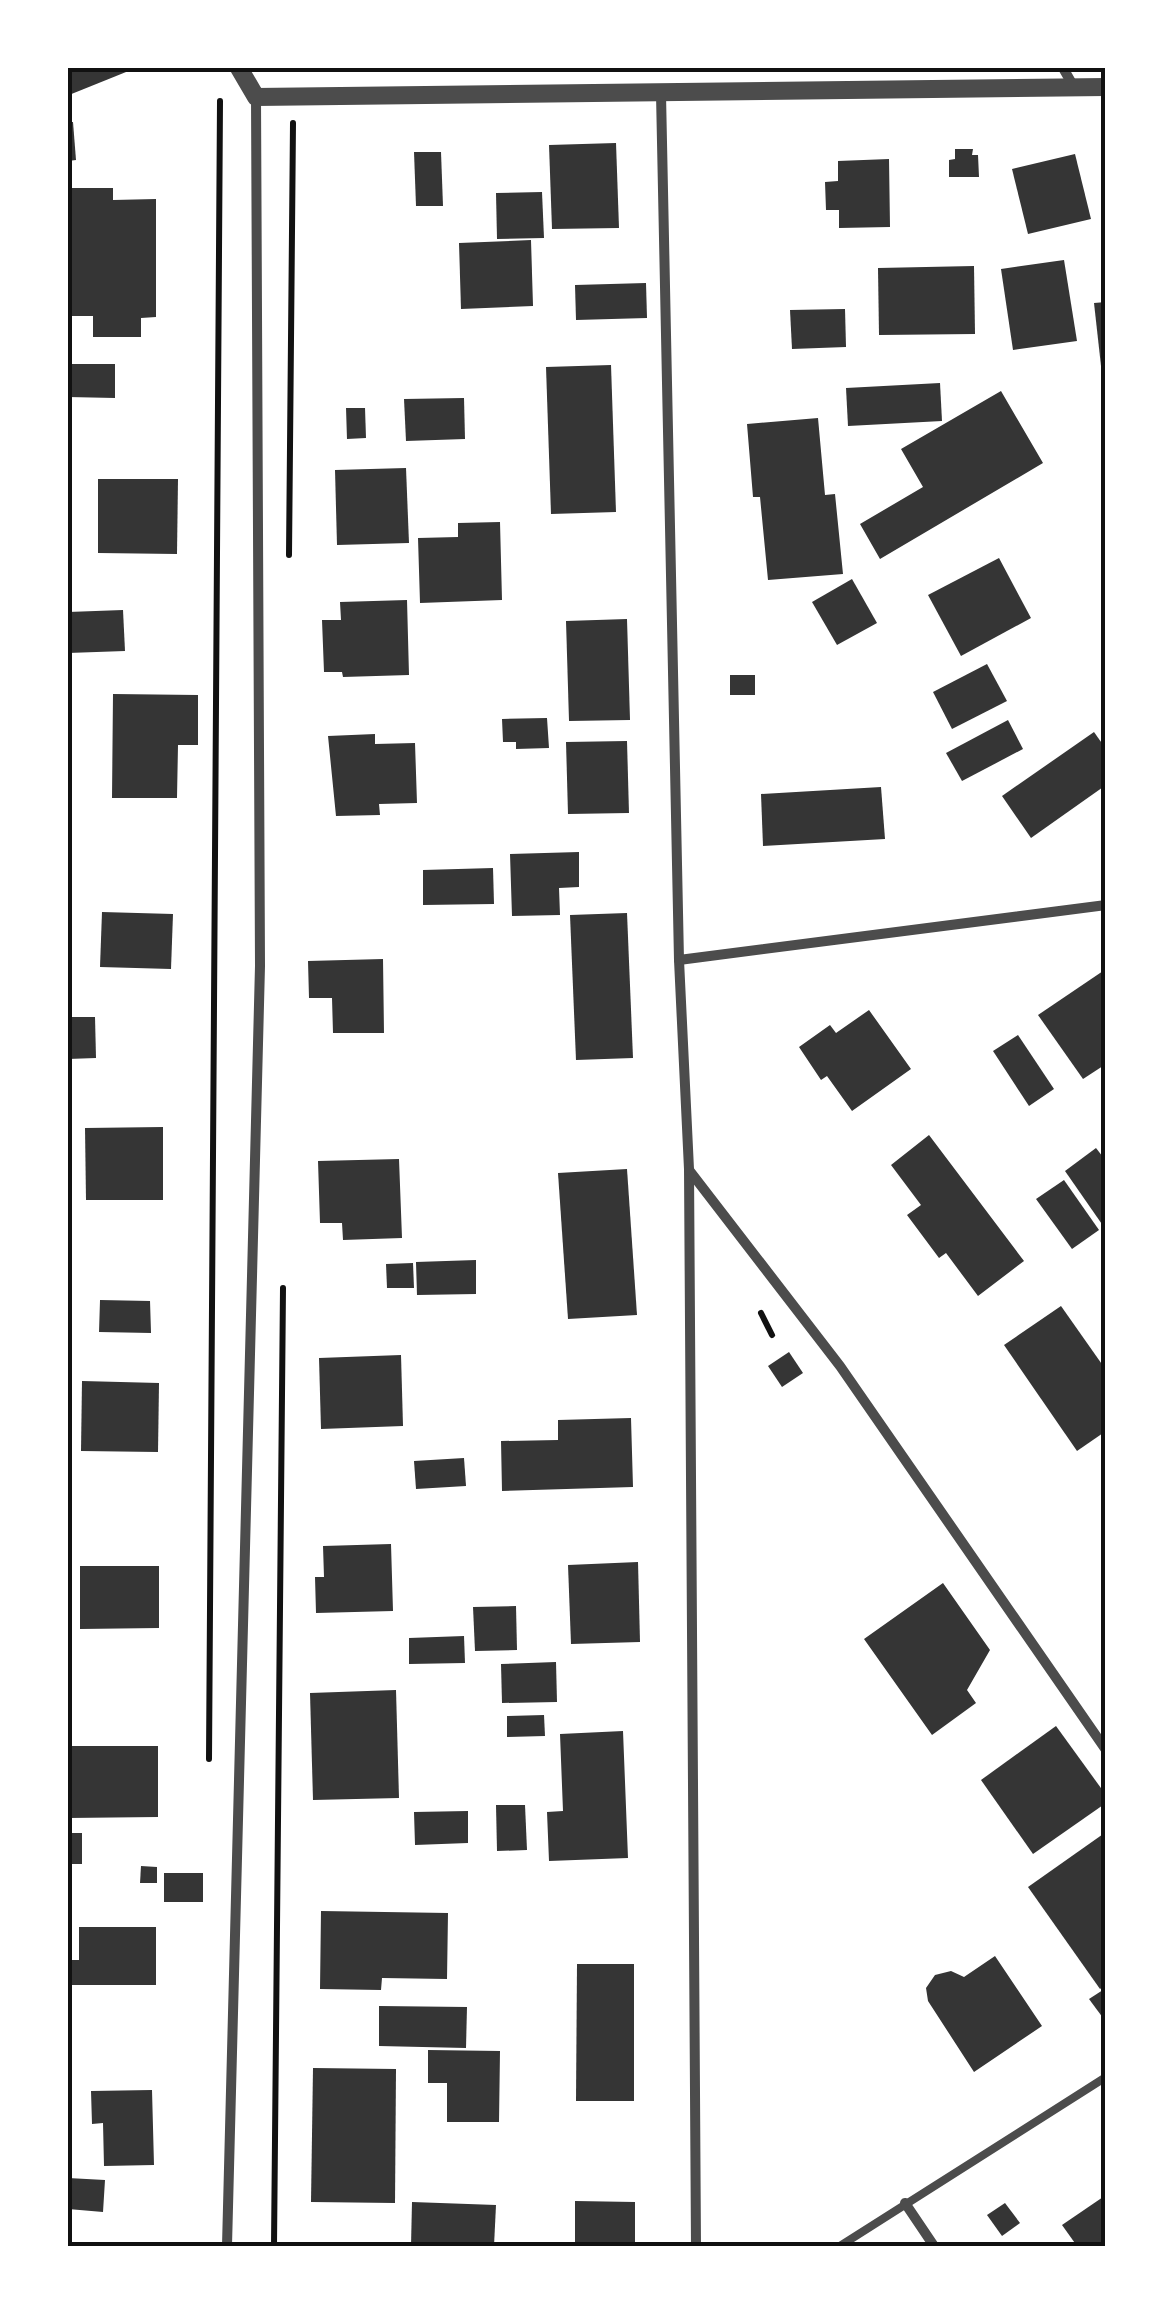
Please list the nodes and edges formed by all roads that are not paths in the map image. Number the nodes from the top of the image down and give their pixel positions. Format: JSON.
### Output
{"nodes":[{"id":1,"x":239,"y":68,"type":"edge"},
{"id":2,"x":1063,"y":68,"type":"edge"},
{"id":3,"x":1074,"y":87,"type":"junction"},
{"id":4,"x":1106,"y":87,"type":"edge"},
{"id":5,"x":661,"y":94,"type":"junction"},
{"id":6,"x":256,"y":98,"type":"junction"},
{"id":7,"x":1106,"y":904,"type":"edge"},
{"id":8,"x":679,"y":960,"type":"junction"},
{"id":9,"x":689,"y":1169,"type":"junction"},
{"id":10,"x":1106,"y":1750,"type":"edge"},
{"id":11,"x":1106,"y":2077,"type":"edge"},
{"id":12,"x":905,"y":2203,"type":"junction"},
{"id":13,"x":228,"y":2246,"type":"edge"},
{"id":14,"x":696,"y":2246,"type":"edge"},
{"id":15,"x":840,"y":2246,"type":"edge"},
{"id":16,"x":934,"y":2246,"type":"edge"}],
"edges":[{"from":1,"to":6,"type":"street"},
{"from":2,"to":3,"type":"street"},
{"from":3,"to":4,"type":"street"},
{"from":3,"to":5,"type":"street"},
{"from":5,"to":6,"type":"street"},
{"from":5,"to":8,"type":"street"},
{"from":6,"to":13,"type":"street"},
{"from":7,"to":8,"type":"street"},
{"from":8,"to":9,"type":"street"},
{"from":9,"to":10,"type":"street"},
{"from":9,"to":14,"type":"street"},
{"from":11,"to":12,"type":"lane"},
{"from":12,"to":15,"type":"lane"},
{"from":12,"to":16,"type":"street"}]}
